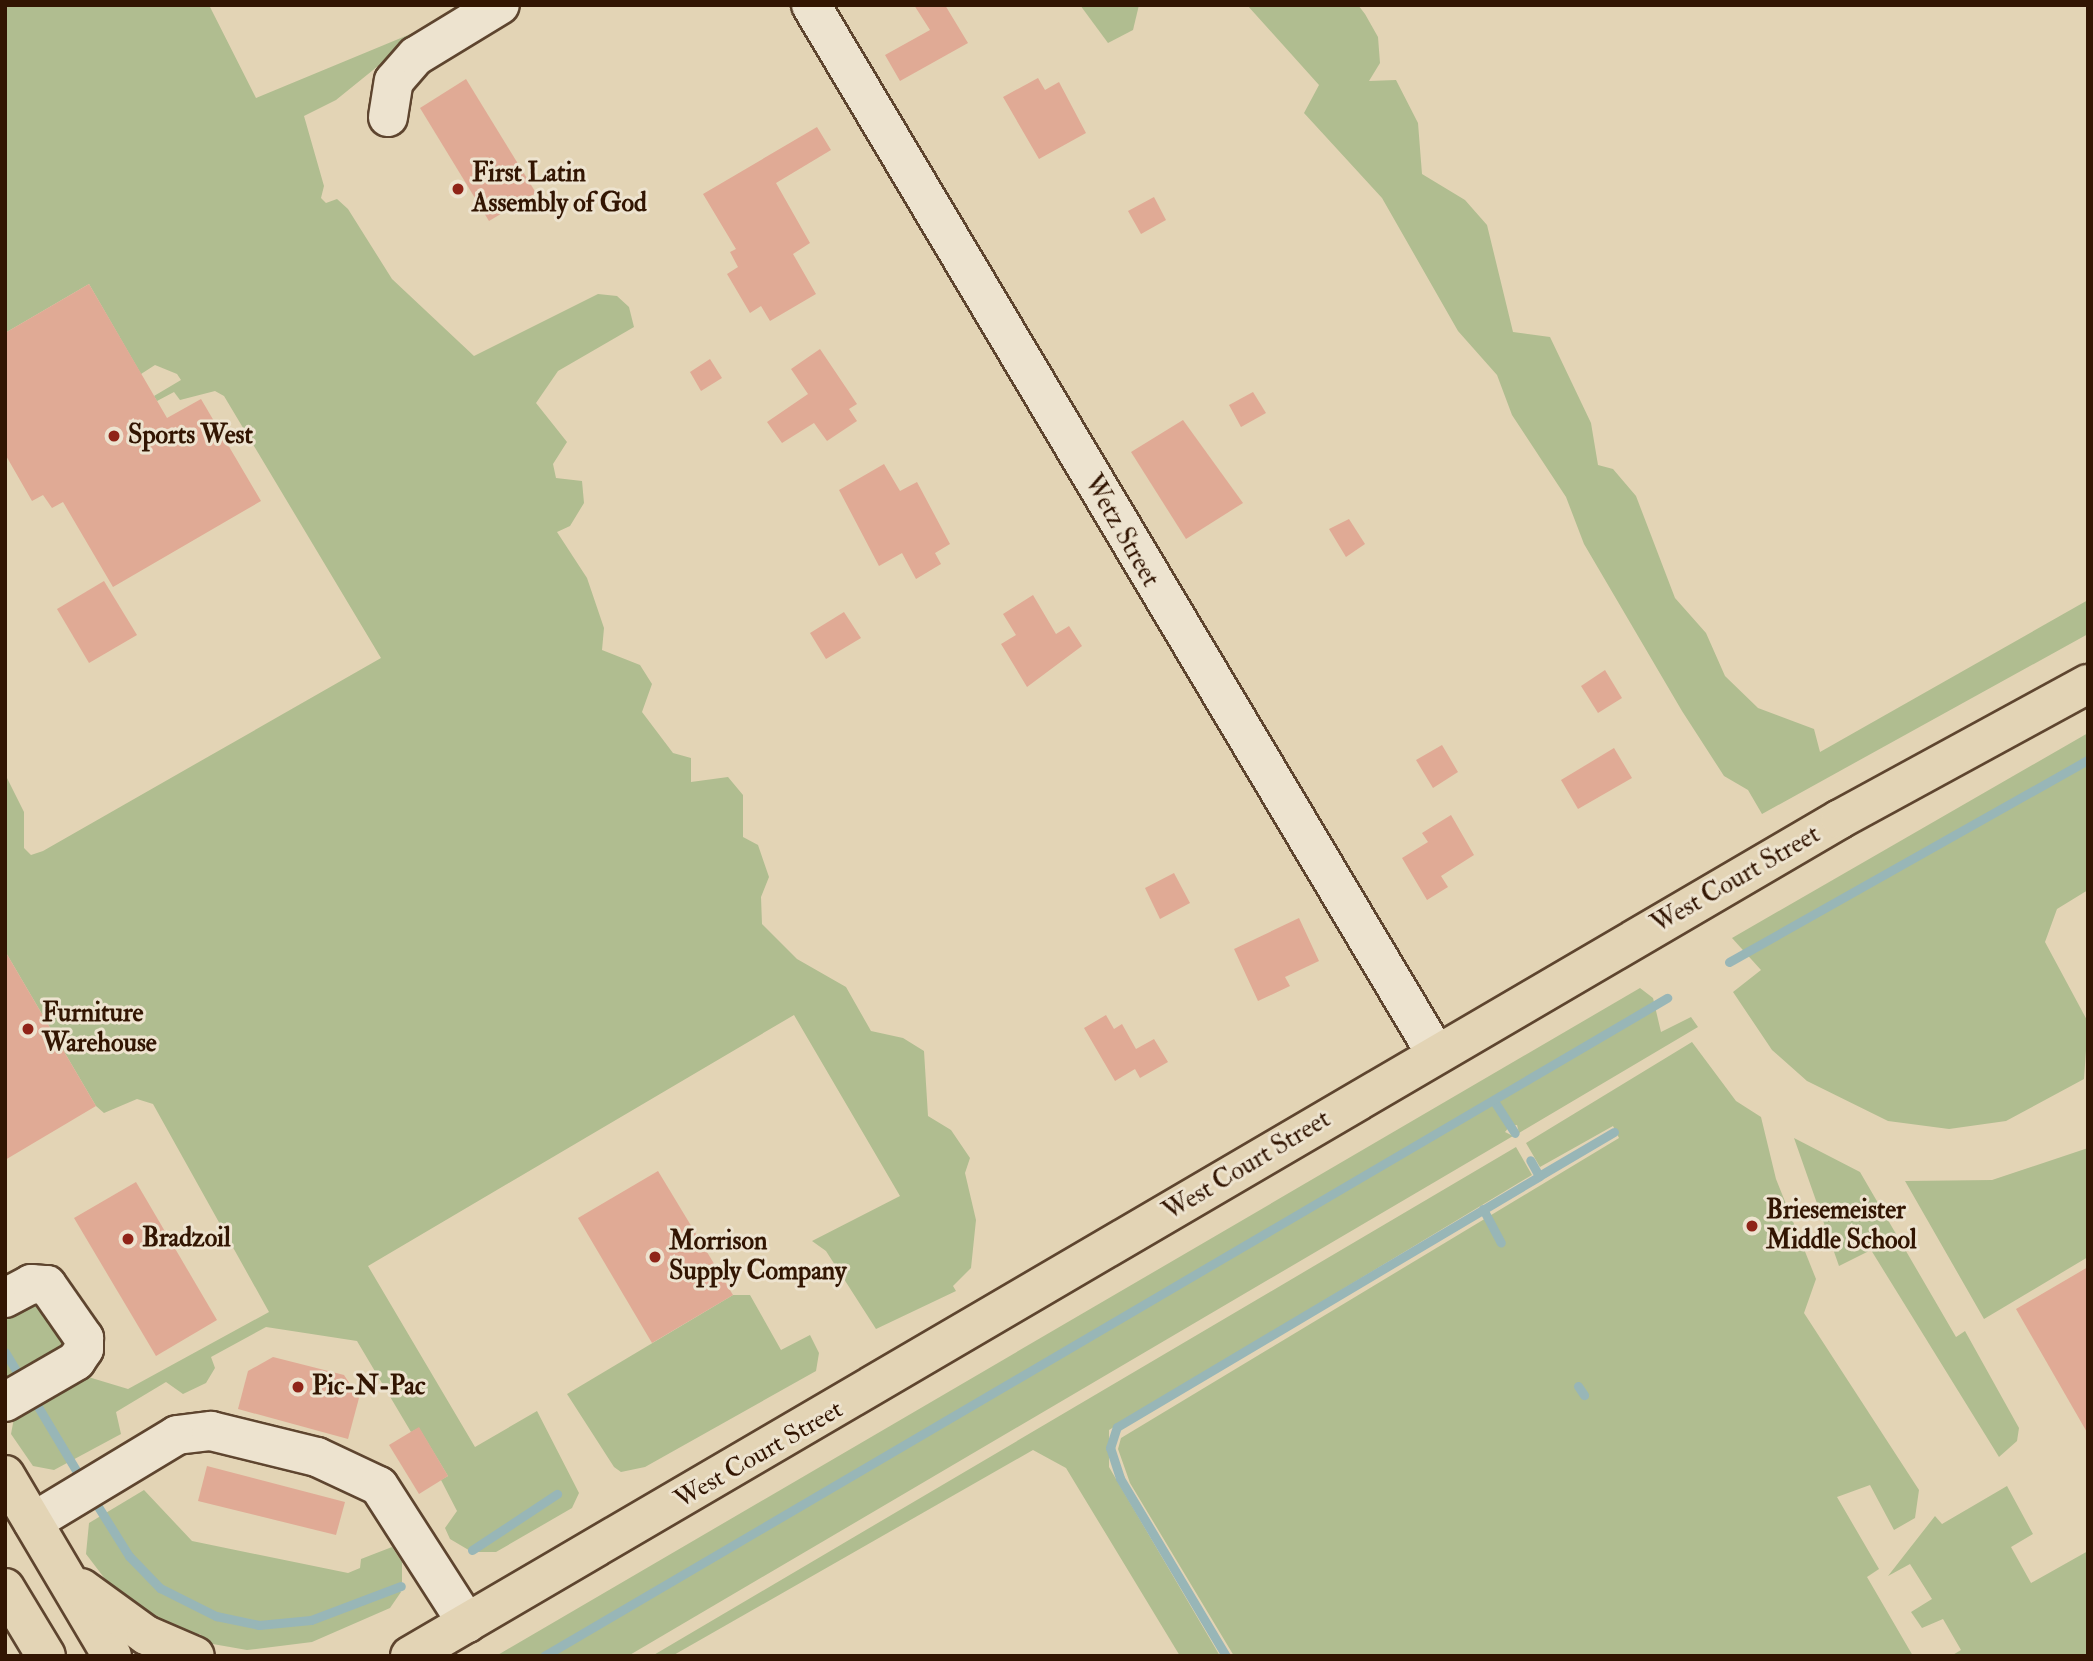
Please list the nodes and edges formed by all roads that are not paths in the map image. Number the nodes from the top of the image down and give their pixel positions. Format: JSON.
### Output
{"nodes":[{"id":1,"x":500,"y":5,"type":"edge"},
{"id":2,"x":811,"y":5,"type":"edge"},
{"id":3,"x":388,"y":117,"type":"dead end"},
{"id":4,"x":2088,"y":684,"type":"edge"},
{"id":5,"x":1436,"y":1054,"type":"junction"},
{"id":6,"x":5,"y":1298,"type":"edge"},
{"id":7,"x":5,"y":1402,"type":"edge"},
{"id":8,"x":5,"y":1475,"type":"edge"},
{"id":9,"x":33,"y":1522,"type":"junction"},
{"id":10,"x":53,"y":1555,"type":"junction"},
{"id":11,"x":5,"y":1588,"type":"edge"},
{"id":12,"x":467,"y":1623,"type":"junction"},
{"id":13,"x":408,"y":1655,"type":"edge"},
{"id":14,"x":23,"y":1656,"type":"edge"},
{"id":15,"x":46,"y":1656,"type":"edge"},
{"id":16,"x":112,"y":1656,"type":"edge"},
{"id":17,"x":195,"y":1656,"type":"edge"}],
"edges":[{"from":1,"to":3,"type":"street"},
{"from":2,"to":5,"type":"street","name":"Wetz Street"},
{"from":4,"to":5,"type":"main road","name":"West Court Street"},
{"from":5,"to":12,"type":"main road","name":"West Court Street"},
{"from":6,"to":7,"type":"street"},
{"from":8,"to":9,"type":"main road"},
{"from":9,"to":10,"type":"main road"},
{"from":9,"to":12,"type":"street"},
{"from":10,"to":16,"type":"main road"},
{"from":10,"to":17,"type":"main road"},
{"from":11,"to":14,"type":"main road"},
{"from":11,"to":15,"type":"main road"},
{"from":12,"to":13,"type":"main road","name":"West Court Street"}]}
